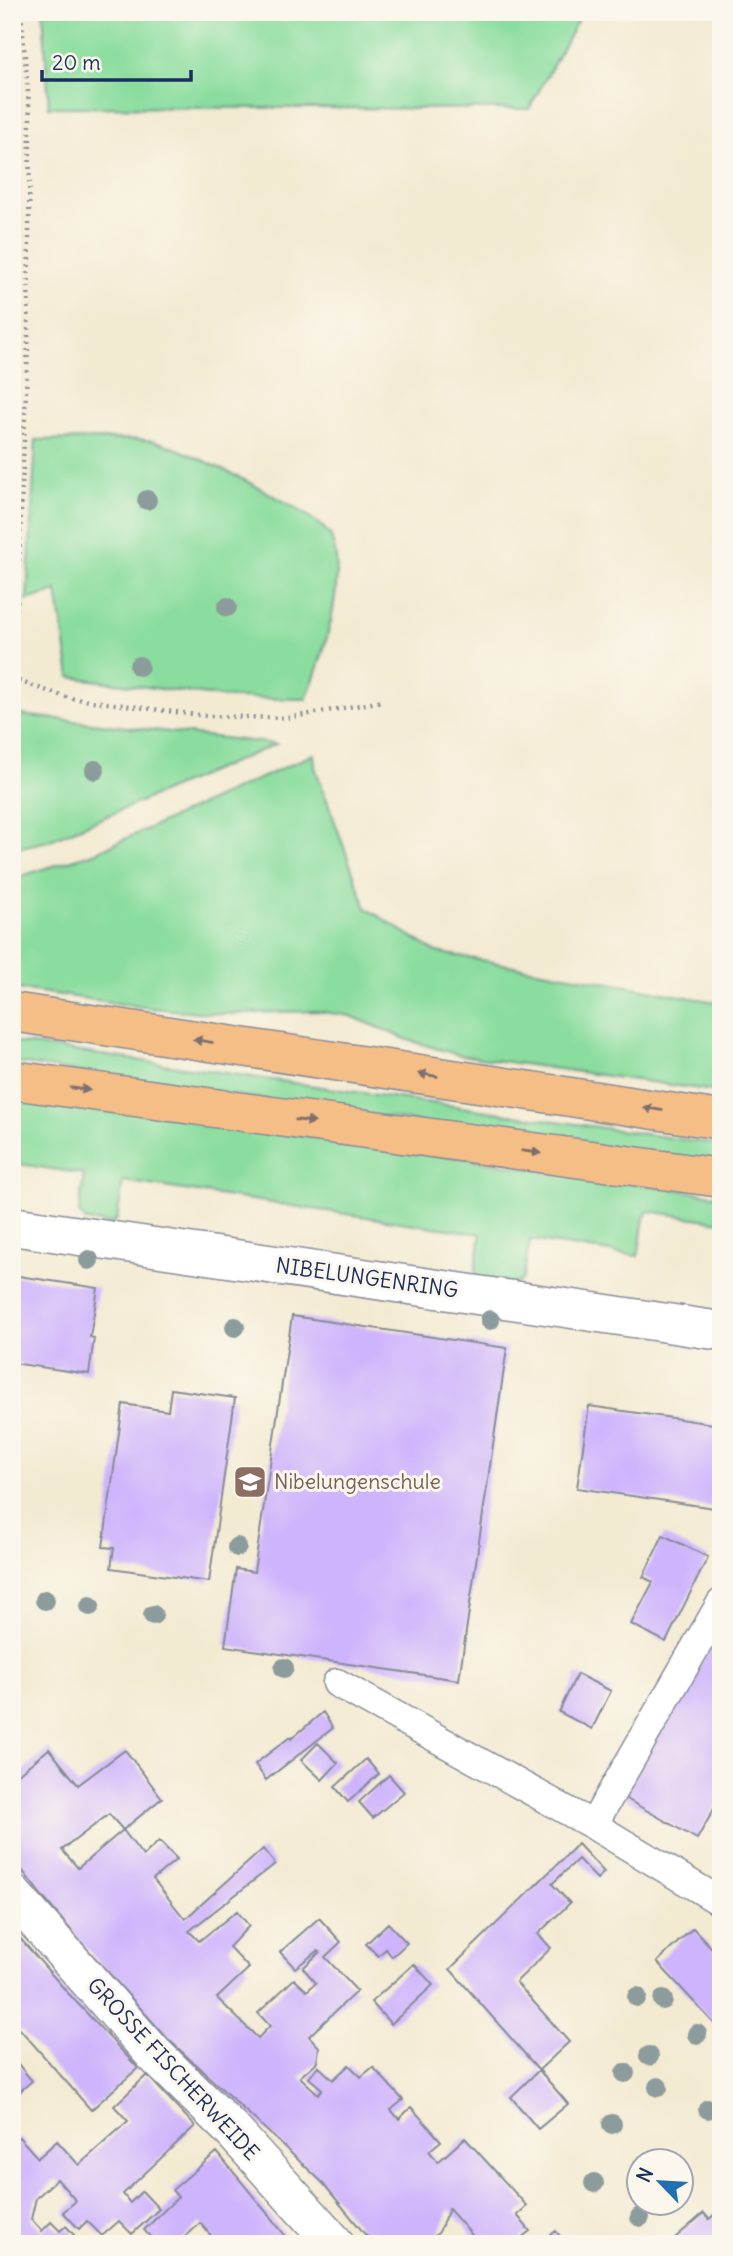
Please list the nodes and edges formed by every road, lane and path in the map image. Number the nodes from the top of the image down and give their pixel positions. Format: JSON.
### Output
{"nodes":[{"id":1,"x":21,"y":12,"type":"edge"},
{"id":2,"x":12,"y":623,"type":"edge"},
{"id":3,"x":12,"y":679,"type":"edge"},
{"id":4,"x":383,"y":701,"type":"dead end"},
{"id":5,"x":12,"y":1012,"type":"edge"},
{"id":6,"x":12,"y":1080,"type":"edge"},
{"id":7,"x":721,"y":1120,"type":"edge"},
{"id":8,"x":721,"y":1178,"type":"edge"},
{"id":9,"x":12,"y":1226,"type":"edge"},
{"id":10,"x":721,"y":1331,"type":"edge"},
{"id":11,"x":721,"y":1603,"type":"edge"},
{"id":12,"x":337,"y":1683,"type":"dead end"},
{"id":13,"x":593,"y":1825,"type":"junction"},
{"id":14,"x":12,"y":1894,"type":"edge"},
{"id":15,"x":721,"y":1902,"type":"edge"},
{"id":16,"x":335,"y":2244,"type":"edge"}],
"edges":[{"from":1,"to":2,"type":"path"},
{"from":3,"to":4,"type":"path"},
{"from":7,"to":5,"type":"highway","one_way":true},
{"from":6,"to":8,"type":"highway","one_way":true},
{"from":9,"to":10,"type":"street","name":"NIBELUNGENRING"},
{"from":11,"to":13,"type":"lane"},
{"from":12,"to":13,"type":"lane"},
{"from":13,"to":15,"type":"lane"},
{"from":14,"to":16,"type":"street","name":"GROSSE FISCHERWEIDE"}]}
